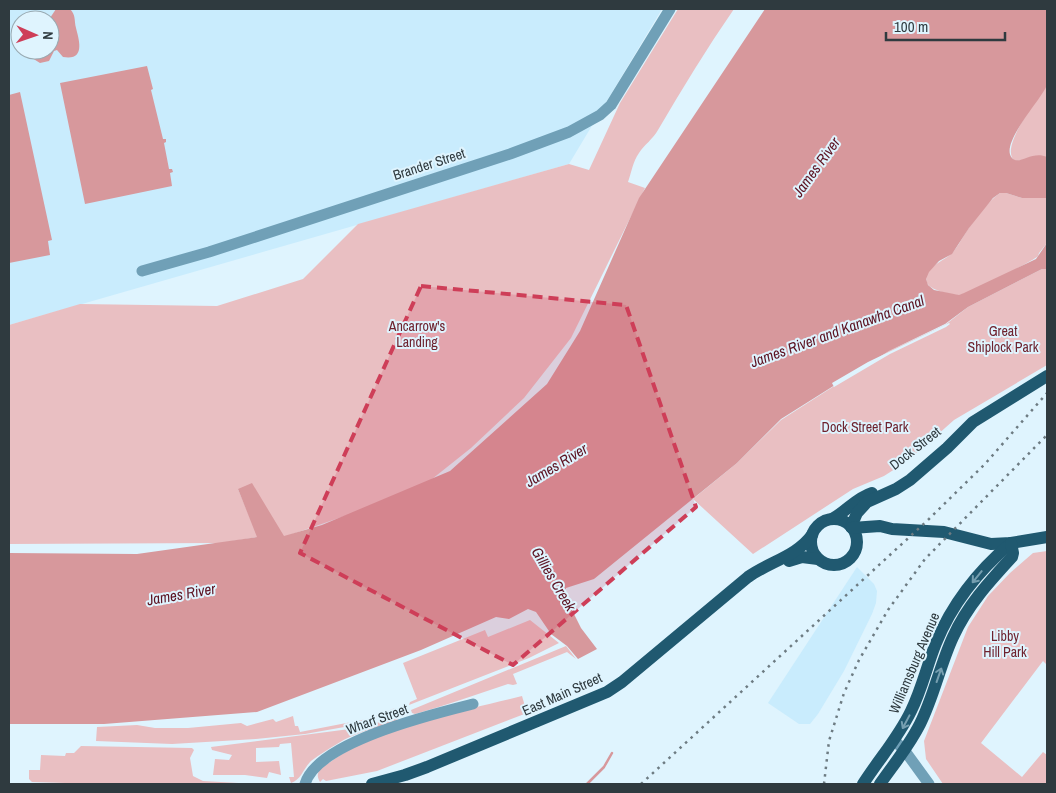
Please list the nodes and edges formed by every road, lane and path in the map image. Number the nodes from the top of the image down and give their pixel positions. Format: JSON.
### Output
{"nodes":[{"id":1,"x":670,"y":9,"type":"edge"},
{"id":2,"x":142,"y":271,"type":"dead end"},
{"id":3,"x":1047,"y":376,"type":"edge"},
{"id":4,"x":964,"y":430,"type":"junction"},
{"id":5,"x":832,"y":519,"type":"junction"},
{"id":6,"x":852,"y":528,"type":"junction"},
{"id":7,"x":892,"y":529,"type":"junction"},
{"id":8,"x":812,"y":535,"type":"junction"},
{"id":9,"x":1047,"y":537,"type":"edge"},
{"id":10,"x":1011,"y":543,"type":"junction"},
{"id":11,"x":856,"y":549,"type":"junction"},
{"id":12,"x":818,"y":559,"type":"junction"},
{"id":13,"x":473,"y":704,"type":"dead end"},
{"id":14,"x":895,"y":741,"type":"junction"},
{"id":15,"x":905,"y":751,"type":"junction"},
{"id":16,"x":305,"y":784,"type":"edge"},
{"id":17,"x":372,"y":784,"type":"edge"},
{"id":18,"x":406,"y":784,"type":"edge"},
{"id":19,"x":863,"y":784,"type":"edge"},
{"id":20,"x":880,"y":784,"type":"edge"},
{"id":21,"x":928,"y":784,"type":"edge"}],
"edges":[{"from":1,"to":2,"type":"street","name":"Brander Street"},
{"from":3,"to":4,"type":"main road","name":"Dock Street"},
{"from":4,"to":5,"type":"main road","name":"Dock Street"},
{"from":4,"to":6,"type":"main road","name":"Dock Street"},
{"from":5,"to":6,"type":"main road"},
{"from":5,"to":8,"type":"main road"},
{"from":6,"to":7,"type":"main road"},
{"from":6,"to":11,"type":"main road"},
{"from":7,"to":10,"type":"main road"},
{"from":7,"to":11,"type":"main road"},
{"from":8,"to":12,"type":"main road"},
{"from":8,"to":17,"type":"main road","name":"East Main Street"},
{"from":9,"to":10,"type":"main road"},
{"from":10,"to":14,"type":"main road","name":"Williamsburg Avenue","one_way":true},
{"from":15,"to":10,"type":"main road","name":"Williamsburg Avenue","one_way":true},
{"from":11,"to":12,"type":"main road"},
{"from":12,"to":18,"type":"main road","name":"East Main Street"},
{"from":13,"to":16,"type":"street","name":"Wharf Street"},
{"from":14,"to":15,"type":"street"},
{"from":14,"to":19,"type":"main road","name":"Williamsburg Avenue"},
{"from":15,"to":20,"type":"main road","name":"Williamsburg Avenue"},
{"from":15,"to":21,"type":"street"}]}
